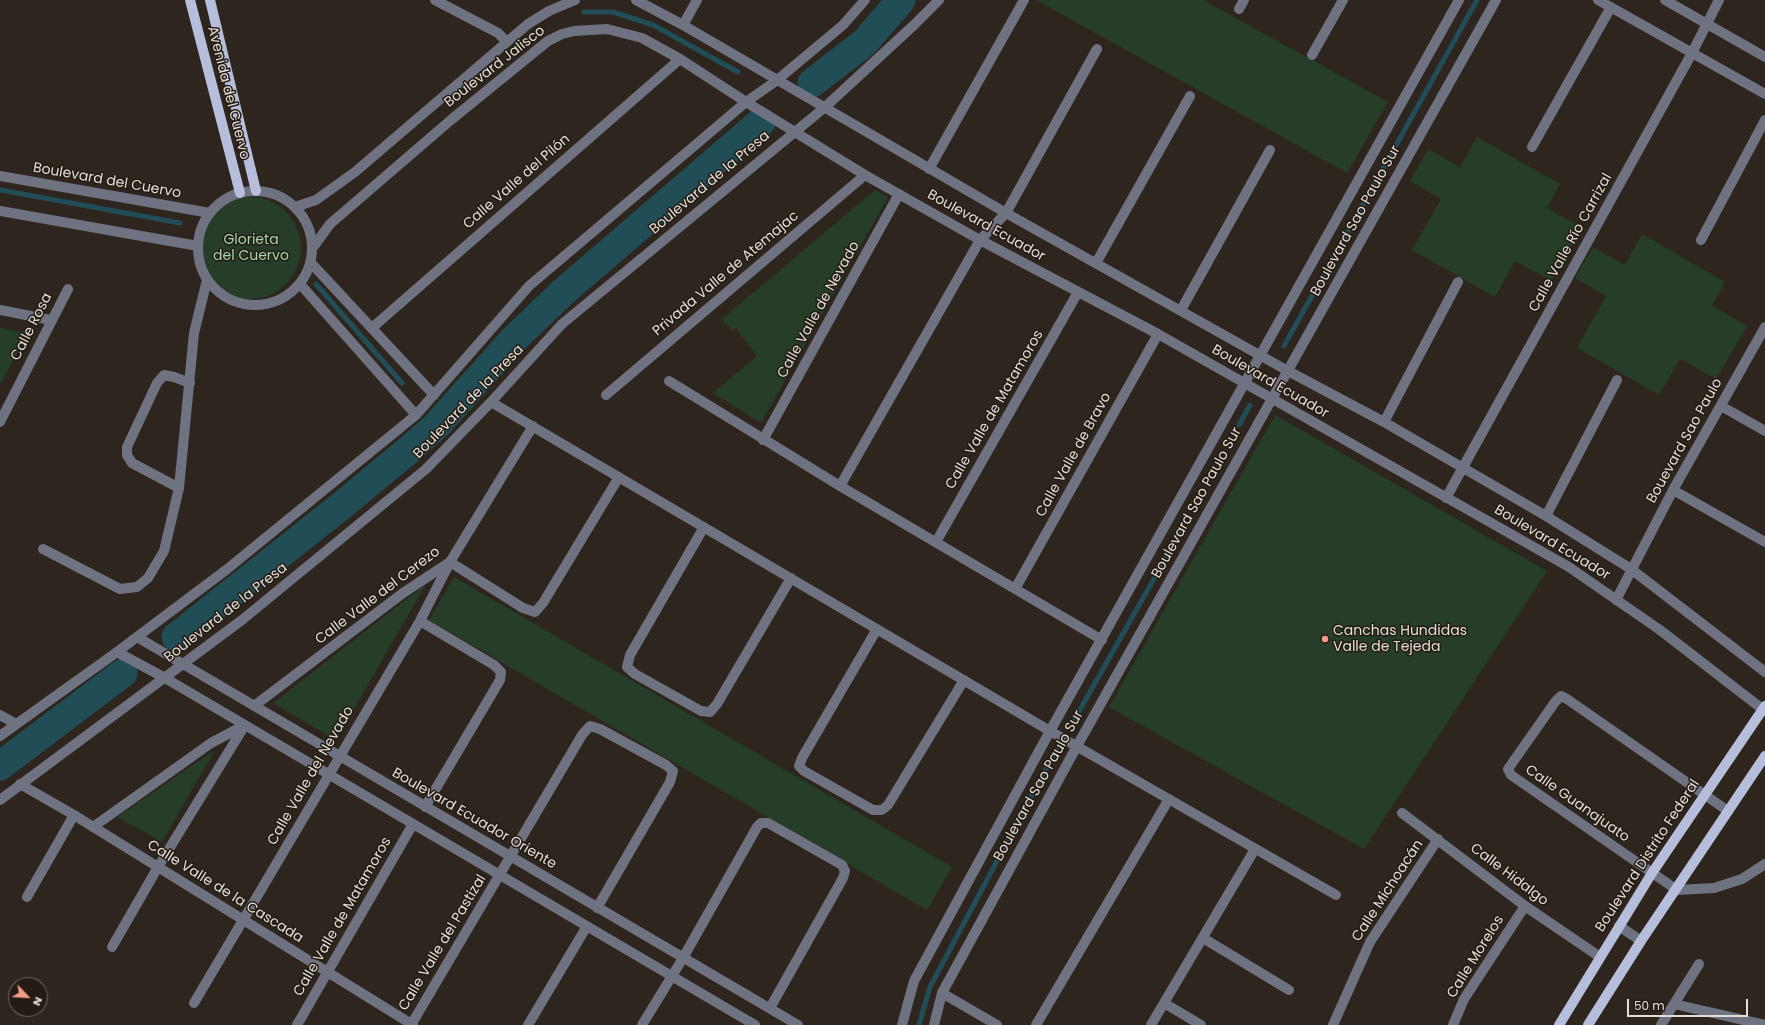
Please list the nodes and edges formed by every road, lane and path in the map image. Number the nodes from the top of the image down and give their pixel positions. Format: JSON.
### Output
{"nodes":[{"id":1,"x":190,"y":0,"type":"edge"},
{"id":2,"x":210,"y":0,"type":"edge"},
{"id":3,"x":435,"y":0,"type":"edge"},
{"id":4,"x":575,"y":0,"type":"edge"},
{"id":5,"x":636,"y":0,"type":"edge"},
{"id":6,"x":697,"y":0,"type":"edge"},
{"id":7,"x":866,"y":0,"type":"edge"},
{"id":8,"x":938,"y":0,"type":"edge"},
{"id":9,"x":1024,"y":0,"type":"edge"},
{"id":10,"x":1244,"y":0,"type":"edge"},
{"id":11,"x":1343,"y":0,"type":"edge"},
{"id":12,"x":1460,"y":0,"type":"edge"},
{"id":13,"x":1496,"y":0,"type":"edge"},
{"id":14,"x":1598,"y":0,"type":"edge"},
{"id":15,"x":1664,"y":0,"type":"edge"},
{"id":16,"x":1719,"y":0,"type":"edge"},
{"id":17,"x":1611,"y":7,"type":"junction"},
{"id":18,"x":1239,"y":9,"type":"dead end"},
{"id":19,"x":683,"y":25,"type":"junction"},
{"id":20,"x":1706,"y":25,"type":"junction"},
{"id":21,"x":507,"y":42,"type":"junction"},
{"id":22,"x":1097,"y":49,"type":"dead end"},
{"id":23,"x":1692,"y":53,"type":"junction"},
{"id":24,"x":1312,"y":55,"type":"dead end"},
{"id":25,"x":1765,"y":57,"type":"edge"},
{"id":26,"x":680,"y":59,"type":"junction"},
{"id":27,"x":776,"y":81,"type":"junction"},
{"id":28,"x":1765,"y":94,"type":"edge"},
{"id":29,"x":1190,"y":96,"type":"dead end"},
{"id":30,"x":746,"y":102,"type":"junction"},
{"id":31,"x":824,"y":108,"type":"junction"},
{"id":32,"x":1765,"y":120,"type":"edge"},
{"id":33,"x":794,"y":132,"type":"junction"},
{"id":34,"x":1532,"y":147,"type":"dead end"},
{"id":35,"x":1270,"y":150,"type":"dead end"},
{"id":36,"x":929,"y":169,"type":"junction"},
{"id":37,"x":865,"y":175,"type":"junction"},
{"id":38,"x":0,"y":176,"type":"edge"},
{"id":39,"x":256,"y":191,"type":"junction"},
{"id":40,"x":240,"y":193,"type":"junction"},
{"id":41,"x":899,"y":194,"type":"junction"},
{"id":42,"x":295,"y":207,"type":"junction"},
{"id":43,"x":0,"y":211,"type":"edge"},
{"id":44,"x":210,"y":213,"type":"junction"},
{"id":45,"x":1006,"y":213,"type":"junction"},
{"id":46,"x":980,"y":240,"type":"junction"},
{"id":47,"x":1701,"y":240,"type":"dead end"},
{"id":48,"x":198,"y":246,"type":"junction"},
{"id":49,"x":314,"y":246,"type":"junction"},
{"id":50,"x":311,"y":263,"type":"junction"},
{"id":51,"x":1096,"y":263,"type":"junction"},
{"id":52,"x":207,"y":280,"type":"junction"},
{"id":53,"x":1458,"y":282,"type":"dead end"},
{"id":54,"x":300,"y":284,"type":"junction"},
{"id":55,"x":68,"y":289,"type":"dead end"},
{"id":56,"x":1078,"y":292,"type":"junction"},
{"id":57,"x":0,"y":310,"type":"edge"},
{"id":58,"x":1181,"y":310,"type":"junction"},
{"id":59,"x":51,"y":320,"type":"junction"},
{"id":60,"x":373,"y":327,"type":"junction"},
{"id":61,"x":1765,"y":328,"type":"edge"},
{"id":62,"x":1158,"y":334,"type":"junction"},
{"id":63,"x":1261,"y":355,"type":"junction"},
{"id":64,"x":1288,"y":371,"type":"junction"},
{"id":65,"x":1617,"y":380,"type":"dead end"},
{"id":66,"x":669,"y":381,"type":"dead end"},
{"id":67,"x":190,"y":383,"type":"junction"},
{"id":68,"x":1245,"y":384,"type":"junction"},
{"id":69,"x":434,"y":395,"type":"junction"},
{"id":70,"x":606,"y":395,"type":"dead end"},
{"id":71,"x":1272,"y":399,"type":"junction"},
{"id":72,"x":491,"y":402,"type":"junction"},
{"id":73,"x":1721,"y":406,"type":"junction"},
{"id":74,"x":416,"y":415,"type":"junction"},
{"id":75,"x":0,"y":422,"type":"edge"},
{"id":76,"x":1384,"y":422,"type":"junction"},
{"id":77,"x":533,"y":426,"type":"junction"},
{"id":78,"x":1765,"y":431,"type":"edge"},
{"id":79,"x":763,"y":440,"type":"junction"},
{"id":80,"x":1463,"y":468,"type":"junction"},
{"id":81,"x":620,"y":477,"type":"junction"},
{"id":82,"x":840,"y":486,"type":"junction"},
{"id":83,"x":179,"y":488,"type":"junction"},
{"id":84,"x":1673,"y":490,"type":"junction"},
{"id":85,"x":1446,"y":498,"type":"junction"},
{"id":86,"x":1546,"y":516,"type":"junction"},
{"id":87,"x":704,"y":527,"type":"junction"},
{"id":88,"x":936,"y":542,"type":"junction"},
{"id":89,"x":1765,"y":542,"type":"edge"},
{"id":90,"x":43,"y":549,"type":"dead end"},
{"id":91,"x":450,"y":562,"type":"junction"},
{"id":92,"x":1631,"y":569,"type":"junction"},
{"id":93,"x":791,"y":578,"type":"junction"},
{"id":94,"x":1015,"y":589,"type":"junction"},
{"id":95,"x":1616,"y":600,"type":"junction"},
{"id":96,"x":420,"y":621,"type":"junction"},
{"id":97,"x":877,"y":629,"type":"junction"},
{"id":98,"x":136,"y":637,"type":"junction"},
{"id":99,"x":1102,"y":640,"type":"junction"},
{"id":100,"x":117,"y":652,"type":"junction"},
{"id":101,"x":184,"y":664,"type":"junction"},
{"id":102,"x":1765,"y":672,"type":"edge"},
{"id":103,"x":166,"y":678,"type":"junction"},
{"id":104,"x":964,"y":680,"type":"junction"},
{"id":105,"x":254,"y":706,"type":"junction"},
{"id":106,"x":1764,"y":709,"type":"edge"},
{"id":107,"x":0,"y":715,"type":"edge"},
{"id":108,"x":16,"y":724,"type":"junction"},
{"id":109,"x":245,"y":725,"type":"junction"},
{"id":110,"x":1050,"y":731,"type":"junction"},
{"id":111,"x":0,"y":736,"type":"edge"},
{"id":112,"x":1077,"y":746,"type":"junction"},
{"id":113,"x":339,"y":756,"type":"junction"},
{"id":114,"x":1765,"y":756,"type":"edge"},
{"id":115,"x":328,"y":774,"type":"junction"},
{"id":116,"x":20,"y":784,"type":"junction"},
{"id":117,"x":1705,"y":794,"type":"junction"},
{"id":118,"x":1169,"y":799,"type":"junction"},
{"id":119,"x":0,"y":800,"type":"edge"},
{"id":120,"x":425,"y":807,"type":"junction"},
{"id":121,"x":1728,"y":811,"type":"junction"},
{"id":122,"x":1402,"y":813,"type":"dead end"},
{"id":123,"x":74,"y":815,"type":"junction"},
{"id":124,"x":413,"y":824,"type":"junction"},
{"id":125,"x":93,"y":827,"type":"junction"},
{"id":126,"x":1438,"y":839,"type":"junction"},
{"id":127,"x":1255,"y":849,"type":"junction"},
{"id":128,"x":510,"y":857,"type":"junction"},
{"id":129,"x":1765,"y":864,"type":"edge"},
{"id":130,"x":158,"y":867,"type":"junction"},
{"id":131,"x":1652,"y":873,"type":"junction"},
{"id":132,"x":500,"y":875,"type":"junction"},
{"id":133,"x":1677,"y":890,"type":"junction"},
{"id":134,"x":1336,"y":895,"type":"dead end"},
{"id":135,"x":26,"y":897,"type":"dead end"},
{"id":136,"x":1525,"y":906,"type":"junction"},
{"id":137,"x":597,"y":908,"type":"junction"},
{"id":138,"x":244,"y":920,"type":"junction"},
{"id":139,"x":587,"y":926,"type":"junction"},
{"id":140,"x":1619,"y":926,"type":"junction"},
{"id":141,"x":1203,"y":938,"type":"junction"},
{"id":142,"x":1641,"y":942,"type":"junction"},
{"id":143,"x":112,"y":947,"type":"dead end"},
{"id":144,"x":1600,"y":957,"type":"junction"},
{"id":145,"x":683,"y":958,"type":"junction"},
{"id":146,"x":1699,"y":964,"type":"dead end"},
{"id":147,"x":327,"y":972,"type":"junction"},
{"id":148,"x":671,"y":977,"type":"junction"},
{"id":149,"x":1289,"y":990,"type":"dead end"},
{"id":150,"x":942,"y":993,"type":"junction"},
{"id":151,"x":194,"y":1003,"type":"dead end"},
{"id":152,"x":1164,"y":1003,"type":"junction"},
{"id":153,"x":1674,"y":1004,"type":"junction"},
{"id":154,"x":770,"y":1008,"type":"junction"},
{"id":155,"x":297,"y":1025,"type":"edge"},
{"id":156,"x":412,"y":1025,"type":"edge"},
{"id":157,"x":528,"y":1025,"type":"edge"},
{"id":158,"x":642,"y":1025,"type":"edge"},
{"id":159,"x":755,"y":1025,"type":"edge"},
{"id":160,"x":798,"y":1025,"type":"edge"},
{"id":161,"x":902,"y":1025,"type":"edge"},
{"id":162,"x":934,"y":1025,"type":"edge"},
{"id":163,"x":997,"y":1025,"type":"edge"},
{"id":164,"x":1036,"y":1025,"type":"edge"},
{"id":165,"x":1151,"y":1025,"type":"edge"},
{"id":166,"x":1201,"y":1025,"type":"edge"},
{"id":167,"x":1333,"y":1025,"type":"edge"},
{"id":168,"x":1453,"y":1025,"type":"edge"},
{"id":169,"x":1559,"y":1025,"type":"edge"},
{"id":170,"x":1588,"y":1025,"type":"edge"},
{"id":171,"x":1661,"y":1025,"type":"edge"},
{"id":172,"x":1765,"y":1025,"type":"edge"}],
"edges":[{"from":1,"to":40,"type":"main road","name":"Avenida del Cuervo"},
{"from":2,"to":39,"type":"main road","name":"Avenida del Cuervo"},
{"from":3,"to":21,"type":"street"},
{"from":4,"to":21,"type":"street","name":"Boulevard Jalisco"},
{"from":5,"to":19,"type":"street"},
{"from":6,"to":19,"type":"street"},
{"from":7,"to":27,"type":"street","name":"Boulevard de la Presa"},
{"from":8,"to":31,"type":"street","name":"Boulevard de la Presa"},
{"from":9,"to":36,"type":"street"},
{"from":10,"to":18,"type":"street"},
{"from":11,"to":24,"type":"street"},
{"from":12,"to":63,"type":"street","name":"Boulevard Sao Paulo Sur"},
{"from":13,"to":64,"type":"street","name":"Boulevard Sao Paulo Sur"},
{"from":14,"to":17,"type":"street"},
{"from":15,"to":20,"type":"street"},
{"from":16,"to":20,"type":"street","name":"Calle Valle Río Carrizal"},
{"from":17,"to":23,"type":"street"},
{"from":17,"to":34,"type":"street"},
{"from":19,"to":27,"type":"street"},
{"from":20,"to":23,"type":"street","name":"Calle Valle Río Carrizal"},
{"from":20,"to":25,"type":"street"},
{"from":21,"to":42,"type":"street","name":"Boulevard Jalisco"},
{"from":22,"to":45,"type":"street"},
{"from":23,"to":28,"type":"street"},
{"from":23,"to":80,"type":"street","name":"Calle Valle Río Carrizal"},
{"from":26,"to":30,"type":"street","name":"Boulevard Jalisco"},
{"from":26,"to":49,"type":"street","name":"Boulevard Jalisco"},
{"from":26,"to":60,"type":"street","name":"Calle Valle del Pilón"},
{"from":27,"to":30,"type":"street","name":"Boulevard de la Presa"},
{"from":27,"to":31,"type":"street","name":"Boulevard Ecuador"},
{"from":29,"to":51,"type":"street"},
{"from":30,"to":33,"type":"street","name":"Boulevard Ecuador"},
{"from":30,"to":69,"type":"street","name":"Boulevard de la Presa"},
{"from":31,"to":33,"type":"street","name":"Boulevard de la Presa"},
{"from":31,"to":36,"type":"street","name":"Boulevard Ecuador"},
{"from":32,"to":47,"type":"street"},
{"from":33,"to":37,"type":"street","name":"Boulevard Ecuador"},
{"from":33,"to":72,"type":"street","name":"Boulevard de la Presa"},
{"from":35,"to":58,"type":"street"},
{"from":36,"to":45,"type":"street","name":"Boulevard Ecuador"},
{"from":37,"to":41,"type":"street","name":"Boulevard Ecuador"},
{"from":37,"to":70,"type":"street","name":"Privada Valle de Atemajac"},
{"from":38,"to":44,"type":"street","name":"Boulevard del Cuervo"},
{"from":39,"to":40,"type":"street"},
{"from":39,"to":42,"type":"street"},
{"from":40,"to":44,"type":"street"},
{"from":41,"to":46,"type":"street","name":"Boulevard Ecuador"},
{"from":41,"to":79,"type":"street","name":"Calle Valle de Nevado"},
{"from":42,"to":49,"type":"street"},
{"from":43,"to":48,"type":"street"},
{"from":44,"to":48,"type":"street"},
{"from":45,"to":46,"type":"street"},
{"from":45,"to":51,"type":"street","name":"Boulevard Ecuador"},
{"from":46,"to":56,"type":"street","name":"Boulevard Ecuador"},
{"from":46,"to":82,"type":"street"},
{"from":48,"to":52,"type":"street"},
{"from":49,"to":50,"type":"street"},
{"from":50,"to":54,"type":"street"},
{"from":50,"to":60,"type":"street"},
{"from":51,"to":58,"type":"street","name":"Boulevard Ecuador"},
{"from":52,"to":54,"type":"street"},
{"from":52,"to":67,"type":"street"},
{"from":53,"to":76,"type":"street"},
{"from":54,"to":74,"type":"street"},
{"from":55,"to":59,"type":"street","name":"Calle Rosa"},
{"from":56,"to":62,"type":"street","name":"Boulevard Ecuador"},
{"from":56,"to":88,"type":"street","name":"Calle Valle de Matamoros"},
{"from":57,"to":59,"type":"street"},
{"from":58,"to":63,"type":"street","name":"Boulevard Ecuador"},
{"from":59,"to":75,"type":"street","name":"Calle Rosa"},
{"from":60,"to":69,"type":"street"},
{"from":61,"to":73,"type":"street","name":"Bouevard Sao Paulo"},
{"from":62,"to":68,"type":"street","name":"Boulevard Ecuador"},
{"from":62,"to":94,"type":"street","name":"Calle Valle de Bravo"},
{"from":63,"to":64,"type":"street","name":"Boulevard Ecuador"},
{"from":63,"to":68,"type":"street","name":"Boulevard Sao Paulo Sur"},
{"from":64,"to":71,"type":"street","name":"Boulevard Sao Paulo Sur"},
{"from":64,"to":76,"type":"street","name":"Boulevard Ecuador"},
{"from":65,"to":86,"type":"street"},
{"from":66,"to":79,"type":"street"},
{"from":67,"to":83,"type":"street"},
{"from":67,"to":83,"type":"street"},
{"from":68,"to":71,"type":"street","name":"Boulevard Ecuador"},
{"from":68,"to":99,"type":"street","name":"Boulevard Sao Paulo Sur"},
{"from":69,"to":74,"type":"street","name":"Boulevard de la Presa"},
{"from":71,"to":85,"type":"street","name":"Boulevard Ecuador"},
{"from":71,"to":112,"type":"street","name":"Boulevard Sao Paulo Sur"},
{"from":72,"to":77,"type":"street"},
{"from":72,"to":101,"type":"street","name":"Boulevard de la Presa"},
{"from":73,"to":78,"type":"street"},
{"from":73,"to":84,"type":"street","name":"Bouevard Sao Paulo"},
{"from":74,"to":98,"type":"street","name":"Boulevard de la Presa"},
{"from":76,"to":80,"type":"street","name":"Boulevard Ecuador"},
{"from":77,"to":81,"type":"street"},
{"from":77,"to":91,"type":"street","name":"Calle Valle del Cerezo"},
{"from":79,"to":82,"type":"street"},
{"from":80,"to":85,"type":"street","name":"Calle Valle Río Carrizal"},
{"from":80,"to":86,"type":"street","name":"Boulevard Ecuador"},
{"from":81,"to":87,"type":"street"},
{"from":81,"to":91,"type":"street"},
{"from":82,"to":88,"type":"street"},
{"from":83,"to":90,"type":"street"},
{"from":84,"to":89,"type":"street"},
{"from":84,"to":92,"type":"street","name":"Bouevard Sao Paulo"},
{"from":85,"to":95,"type":"street","name":"Boulevard Ecuador"},
{"from":86,"to":92,"type":"street","name":"Boulevard Ecuador"},
{"from":87,"to":93,"type":"street"},
{"from":87,"to":93,"type":"street"},
{"from":88,"to":94,"type":"street"},
{"from":91,"to":96,"type":"street","name":"Calle Valle del Nevado"},
{"from":91,"to":105,"type":"street","name":"Calle Valle del Cerezo"},
{"from":92,"to":95,"type":"street","name":"Bouevard Sao Paulo"},
{"from":92,"to":102,"type":"street","name":"Boulevard Ecuador"},
{"from":93,"to":97,"type":"street"},
{"from":94,"to":99,"type":"street"},
{"from":95,"to":106,"type":"street","name":"Boulevard Ecuador"},
{"from":96,"to":113,"type":"street","name":"Calle Valle del Nevado"},
{"from":96,"to":120,"type":"street"},
{"from":97,"to":104,"type":"street"},
{"from":97,"to":104,"type":"street"},
{"from":98,"to":100,"type":"street","name":"Boulevard de la Presa"},
{"from":98,"to":101,"type":"street","name":"Boulevard Ecuador Oriente"},
{"from":99,"to":110,"type":"street","name":"Boulevard Sao Paulo Sur"},
{"from":100,"to":103,"type":"street"},
{"from":100,"to":108,"type":"street","name":"Boulevard de la Presa"},
{"from":101,"to":103,"type":"street","name":"Boulevard de la Presa"},
{"from":101,"to":105,"type":"street","name":"Boulevard Ecuador Oriente"},
{"from":103,"to":109,"type":"street"},
{"from":103,"to":116,"type":"street","name":"Boulevard de la Presa"},
{"from":104,"to":110,"type":"street"},
{"from":105,"to":113,"type":"street","name":"Boulevard Ecuador Oriente"},
{"from":106,"to":117,"type":"main road","name":"Boulevard Distrito Federal"},
{"from":107,"to":108,"type":"street"},
{"from":108,"to":111,"type":"street","name":"Boulevard de la Presa"},
{"from":109,"to":115,"type":"street"},
{"from":109,"to":125,"type":"street"},
{"from":109,"to":130,"type":"street"},
{"from":110,"to":112,"type":"street"},
{"from":110,"to":161,"type":"street","name":"Boulevard Sao Paulo Sur"},
{"from":112,"to":118,"type":"street"},
{"from":112,"to":150,"type":"street","name":"Boulevard Sao Paulo Sur"},
{"from":113,"to":115,"type":"street","name":"Calle Valle del Nevado"},
{"from":113,"to":120,"type":"street","name":"Boulevard Ecuador Oriente"},
{"from":114,"to":121,"type":"main road"},
{"from":115,"to":124,"type":"street"},
{"from":115,"to":138,"type":"street","name":"Calle Valle del Nevado"},
{"from":116,"to":119,"type":"street","name":"Boulevard de la Presa"},
{"from":116,"to":123,"type":"street","name":"Calle Valle de la Cascada"},
{"from":117,"to":121,"type":"street","name":"Calle Guanajuato"},
{"from":117,"to":131,"type":"main road","name":"Boulevard Distrito Federal"},
{"from":117,"to":131,"type":"street","name":"Calle Guanajuato"},
{"from":118,"to":127,"type":"street"},
{"from":118,"to":164,"type":"street"},
{"from":120,"to":128,"type":"street","name":"Boulevard Ecuador Oriente"},
{"from":121,"to":133,"type":"main road"},
{"from":122,"to":126,"type":"street","name":"Calle Hidalgo"},
{"from":123,"to":125,"type":"street","name":"Calle Valle de la Cascada"},
{"from":123,"to":135,"type":"street"},
{"from":124,"to":132,"type":"street"},
{"from":124,"to":147,"type":"street","name":"Calle Valle de Matamoros"},
{"from":125,"to":130,"type":"street","name":"Calle Valle de la Cascada"},
{"from":126,"to":136,"type":"street","name":"Calle Hidalgo"},
{"from":126,"to":167,"type":"street","name":"Calle Michoacán"},
{"from":127,"to":134,"type":"street"},
{"from":127,"to":141,"type":"street"},
{"from":128,"to":132,"type":"street","name":"Calle Valle del Pastizal"},
{"from":128,"to":137,"type":"street","name":"Boulevard Ecuador Oriente"},
{"from":128,"to":137,"type":"street","name":"Calle Valle del Pastizal"},
{"from":129,"to":133,"type":"street"},
{"from":130,"to":138,"type":"street","name":"Calle Valle de la Cascada"},
{"from":130,"to":143,"type":"street"},
{"from":131,"to":133,"type":"street","name":"Calle Guanajuato"},
{"from":131,"to":140,"type":"main road","name":"Boulevard Distrito Federal"},
{"from":132,"to":139,"type":"street"},
{"from":132,"to":156,"type":"street","name":"Calle Valle del Pastizal"},
{"from":133,"to":142,"type":"main road"},
{"from":136,"to":144,"type":"street","name":"Calle Hidalgo"},
{"from":136,"to":168,"type":"street","name":"Calle Morelos"},
{"from":137,"to":145,"type":"street","name":"Boulevard Ecuador Oriente"},
{"from":138,"to":147,"type":"street","name":"Calle Valle de la Cascada"},
{"from":138,"to":151,"type":"street","name":"Calle Valle del Nevado"},
{"from":139,"to":148,"type":"street"},
{"from":139,"to":157,"type":"street"},
{"from":140,"to":142,"type":"street"},
{"from":140,"to":144,"type":"main road","name":"Boulevard Distrito Federal"},
{"from":141,"to":149,"type":"street"},
{"from":141,"to":152,"type":"street"},
{"from":142,"to":170,"type":"main road"},
{"from":144,"to":169,"type":"main road","name":"Boulevard Distrito Federal"},
{"from":145,"to":148,"type":"street"},
{"from":145,"to":154,"type":"street","name":"Boulevard Ecuador Oriente"},
{"from":145,"to":154,"type":"street"},
{"from":146,"to":153,"type":"street"},
{"from":147,"to":155,"type":"street","name":"Calle Valle de Matamoros"},
{"from":147,"to":156,"type":"street","name":"Calle Valle de la Cascada"},
{"from":148,"to":158,"type":"street"},
{"from":148,"to":159,"type":"street"},
{"from":150,"to":162,"type":"street","name":"Boulevard Sao Paulo Sur"},
{"from":150,"to":163,"type":"street"},
{"from":152,"to":165,"type":"street"},
{"from":152,"to":166,"type":"street"},
{"from":153,"to":171,"type":"street"},
{"from":153,"to":172,"type":"street"},
{"from":154,"to":160,"type":"street","name":"Boulevard Ecuador Oriente"}]}
